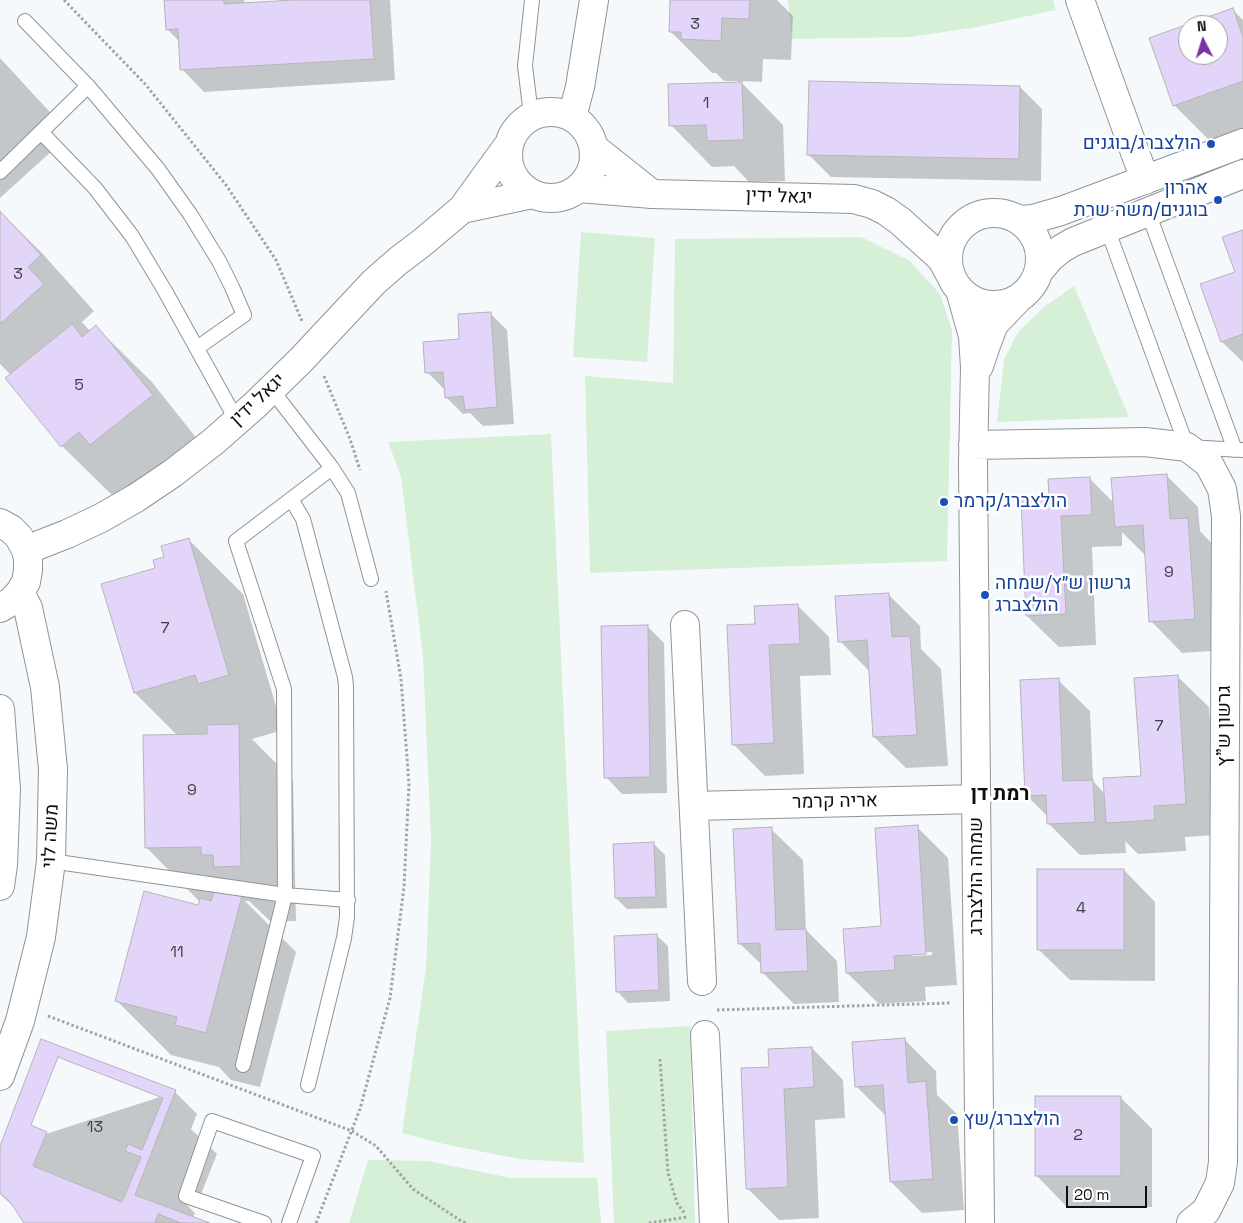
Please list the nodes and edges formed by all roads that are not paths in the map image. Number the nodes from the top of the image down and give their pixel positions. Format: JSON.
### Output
{"nodes":[{"id":1,"x":532,"y":0,"type":"edge"},
{"id":2,"x":594,"y":0,"type":"edge"},
{"id":3,"x":1080,"y":0,"type":"edge"},
{"id":4,"x":25,"y":21,"type":"dead end"},
{"id":5,"x":88,"y":86,"type":"junction"},
{"id":6,"x":531,"y":115,"type":"junction"},
{"id":7,"x":572,"y":117,"type":"junction"},
{"id":8,"x":41,"y":132,"type":"junction"},
{"id":9,"x":1243,"y":143,"type":"edge"},
{"id":10,"x":507,"y":147,"type":"junction"},
{"id":11,"x":594,"y":148,"type":"junction"},
{"id":12,"x":0,"y":172,"type":"edge"},
{"id":13,"x":1243,"y":174,"type":"edge"},
{"id":14,"x":1145,"y":180,"type":"junction"},
{"id":15,"x":579,"y":188,"type":"junction"},
{"id":16,"x":532,"y":194,"type":"junction"},
{"id":17,"x":652,"y":194,"type":"junction"},
{"id":18,"x":462,"y":210,"type":"junction"},
{"id":19,"x":1148,"y":212,"type":"junction"},
{"id":20,"x":977,"y":216,"type":"junction"},
{"id":21,"x":1020,"y":220,"type":"junction"},
{"id":22,"x":900,"y":221,"type":"junction"},
{"id":23,"x":1107,"y":228,"type":"junction"},
{"id":24,"x":1039,"y":271,"type":"junction"},
{"id":25,"x":955,"y":283,"type":"junction"},
{"id":26,"x":1016,"y":301,"type":"junction"},
{"id":27,"x":197,"y":348,"type":"junction"},
{"id":28,"x":975,"y":379,"type":"junction"},
{"id":29,"x":271,"y":389,"type":"junction"},
{"id":30,"x":237,"y":421,"type":"junction"},
{"id":31,"x":973,"y":445,"type":"junction"},
{"id":32,"x":1187,"y":447,"type":"junction"},
{"id":33,"x":1239,"y":450,"type":"edge"},
{"id":34,"x":332,"y":468,"type":"junction"},
{"id":35,"x":291,"y":499,"type":"junction"},
{"id":36,"x":0,"y":523,"type":"edge"},
{"id":37,"x":26,"y":550,"type":"junction"},
{"id":38,"x":371,"y":579,"type":"dead end"},
{"id":39,"x":10,"y":600,"type":"edge"},
{"id":40,"x":685,"y":625,"type":"dead end"},
{"id":41,"x":0,"y":709,"type":"edge"},
{"id":42,"x":977,"y":799,"type":"junction"},
{"id":43,"x":694,"y":806,"type":"junction"},
{"id":44,"x":51,"y":861,"type":"junction"},
{"id":45,"x":0,"y":886,"type":"edge"},
{"id":46,"x":285,"y":895,"type":"junction"},
{"id":47,"x":348,"y":900,"type":"junction"},
{"id":48,"x":702,"y":981,"type":"dead end"},
{"id":49,"x":709,"y":1022,"type":"road end"},
{"id":50,"x":243,"y":1065,"type":"dead end"},
{"id":51,"x":0,"y":1076,"type":"edge"},
{"id":52,"x":308,"y":1085,"type":"dead end"},
{"id":53,"x":264,"y":1223,"type":"edge"},
{"id":54,"x":289,"y":1223,"type":"edge"},
{"id":55,"x":714,"y":1223,"type":"edge"},
{"id":56,"x":980,"y":1223,"type":"edge"},
{"id":57,"x":1191,"y":1223,"type":"edge"}],
"edges":[{"from":1,"to":6,"type":"lane"},
{"from":2,"to":7,"type":"street"},
{"from":3,"to":14,"type":"street"},
{"from":4,"to":5,"type":"lane"},
{"from":5,"to":8,"type":"lane"},
{"from":5,"to":27,"type":"lane"},
{"from":6,"to":7,"type":"street"},
{"from":6,"to":10,"type":"street"},
{"from":7,"to":11,"type":"street"},
{"from":8,"to":12,"type":"lane"},
{"from":8,"to":27,"type":"lane"},
{"from":9,"to":14,"type":"street"},
{"from":10,"to":16,"type":"street"},
{"from":10,"to":18,"type":"street","name":"יגאל ידין"},
{"from":11,"to":15,"type":"street"},
{"from":11,"to":17,"type":"street"},
{"from":13,"to":19,"type":"street"},
{"from":14,"to":21,"type":"street"},
{"from":15,"to":16,"type":"street"},
{"from":15,"to":17,"type":"street","name":"יגאל ידין"},
{"from":16,"to":18,"type":"street","name":"יגאל ידין"},
{"from":17,"to":22,"type":"street","name":"יגאל ידין"},
{"from":18,"to":29,"type":"street","name":"יגאל ידין"},
{"from":19,"to":23,"type":"street"},
{"from":19,"to":33,"type":"lane"},
{"from":20,"to":21,"type":"street"},
{"from":20,"to":22,"type":"street","name":"יגאל ידין"},
{"from":20,"to":25,"type":"street"},
{"from":21,"to":24,"type":"street"},
{"from":22,"to":25,"type":"street","name":"יגאל ידין"},
{"from":23,"to":24,"type":"street"},
{"from":23,"to":32,"type":"lane"},
{"from":24,"to":26,"type":"street"},
{"from":25,"to":26,"type":"street"},
{"from":25,"to":28,"type":"street","name":"שמחה הולצברג"},
{"from":26,"to":28,"type":"street","name":"שמחה הולצברג"},
{"from":27,"to":30,"type":"lane"},
{"from":28,"to":31,"type":"street","name":"שמחה הולצברג"},
{"from":29,"to":30,"type":"street","name":"יגאל ידין"},
{"from":29,"to":34,"type":"lane"},
{"from":30,"to":37,"type":"street","name":"יגאל ידין"},
{"from":31,"to":32,"type":"street"},
{"from":31,"to":42,"type":"street","name":"שמחה הולצברג"},
{"from":32,"to":33,"type":"lane"},
{"from":32,"to":57,"type":"street","name":"גרשון ש\"ץ"},
{"from":34,"to":35,"type":"lane"},
{"from":34,"to":38,"type":"lane"},
{"from":35,"to":46,"type":"lane"},
{"from":35,"to":47,"type":"lane"},
{"from":36,"to":37,"type":"street"},
{"from":37,"to":39,"type":"street"},
{"from":39,"to":44,"type":"street","name":"משה לוי"},
{"from":40,"to":43,"type":"street"},
{"from":41,"to":45,"type":"street"},
{"from":42,"to":43,"type":"street","name":"אריה קרמר"},
{"from":42,"to":56,"type":"street","name":"שמחה הולצברג"},
{"from":43,"to":48,"type":"street"},
{"from":44,"to":46,"type":"lane"},
{"from":44,"to":51,"type":"street","name":"משה לוי"},
{"from":46,"to":47,"type":"lane"},
{"from":46,"to":50,"type":"lane"},
{"from":47,"to":52,"type":"lane"},
{"from":49,"to":55,"type":"street"},
{"from":53,"to":54,"type":"lane"}]}
